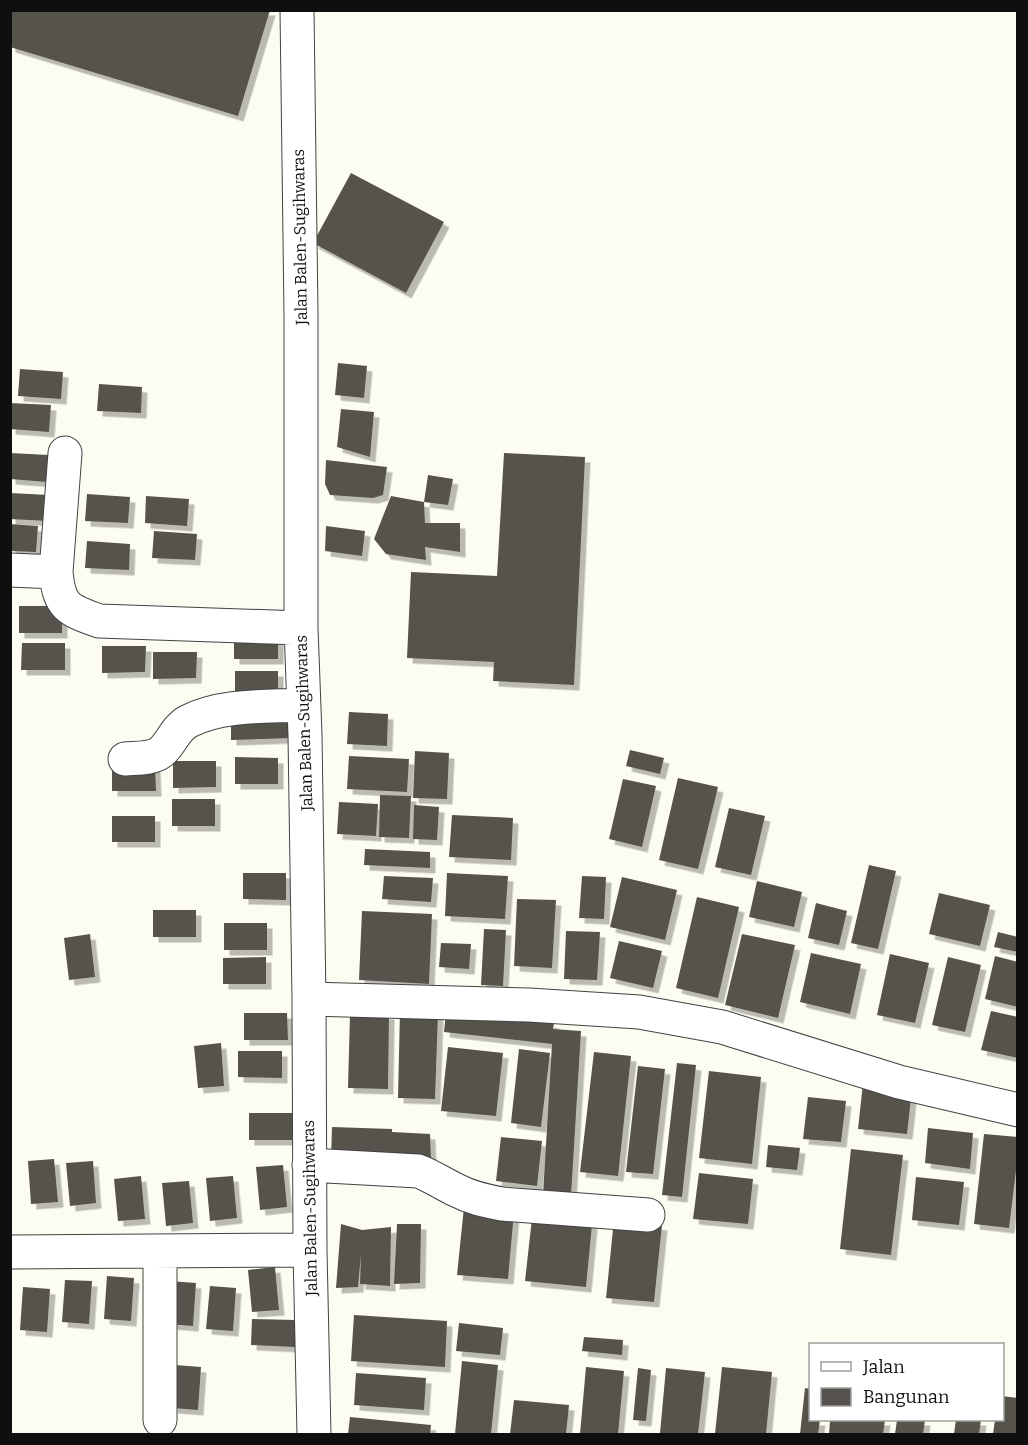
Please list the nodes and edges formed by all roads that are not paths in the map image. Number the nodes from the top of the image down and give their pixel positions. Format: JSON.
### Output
{"nodes":[{"id":1,"x":297,"y":10,"type":"edge"},
{"id":2,"x":65,"y":453,"type":"dead end"},
{"id":3,"x":10,"y":570,"type":"edge"},
{"id":4,"x":56,"y":572,"type":"junction"},
{"id":5,"x":301,"y":628,"type":"junction"},
{"id":6,"x":303,"y":705,"type":"junction"},
{"id":7,"x":125,"y":759,"type":"dead end"},
{"id":8,"x":309,"y":999,"type":"junction"},
{"id":9,"x":1017,"y":1110,"type":"edge"},
{"id":10,"x":309,"y":1165,"type":"junction"},
{"id":11,"x":648,"y":1215,"type":"dead end"},
{"id":12,"x":310,"y":1250,"type":"junction"},
{"id":13,"x":160,"y":1251,"type":"junction"},
{"id":14,"x":10,"y":1252,"type":"edge"},
{"id":15,"x":160,"y":1420,"type":"dead end"},
{"id":16,"x":314,"y":1434,"type":"edge"}],
"edges":[{"from":1,"to":5,"type":"street","name":"Jalan Balen-Sugihwaras"},
{"from":2,"to":4,"type":"street"},
{"from":3,"to":4,"type":"street"},
{"from":4,"to":5,"type":"street"},
{"from":5,"to":6,"type":"street","name":"Jalan Balen-Sugihwaras"},
{"from":6,"to":7,"type":"street"},
{"from":6,"to":8,"type":"street","name":"Jalan Balen-Sugihwaras"},
{"from":8,"to":9,"type":"street"},
{"from":8,"to":10,"type":"street","name":"Jalan Balen-Sugihwaras"},
{"from":10,"to":11,"type":"street"},
{"from":10,"to":12,"type":"street","name":"Jalan Balen-Sugihwaras"},
{"from":12,"to":13,"type":"street"},
{"from":12,"to":16,"type":"street","name":"Jalan Balen-Sugihwaras"},
{"from":13,"to":14,"type":"street"},
{"from":13,"to":15,"type":"street"}]}
